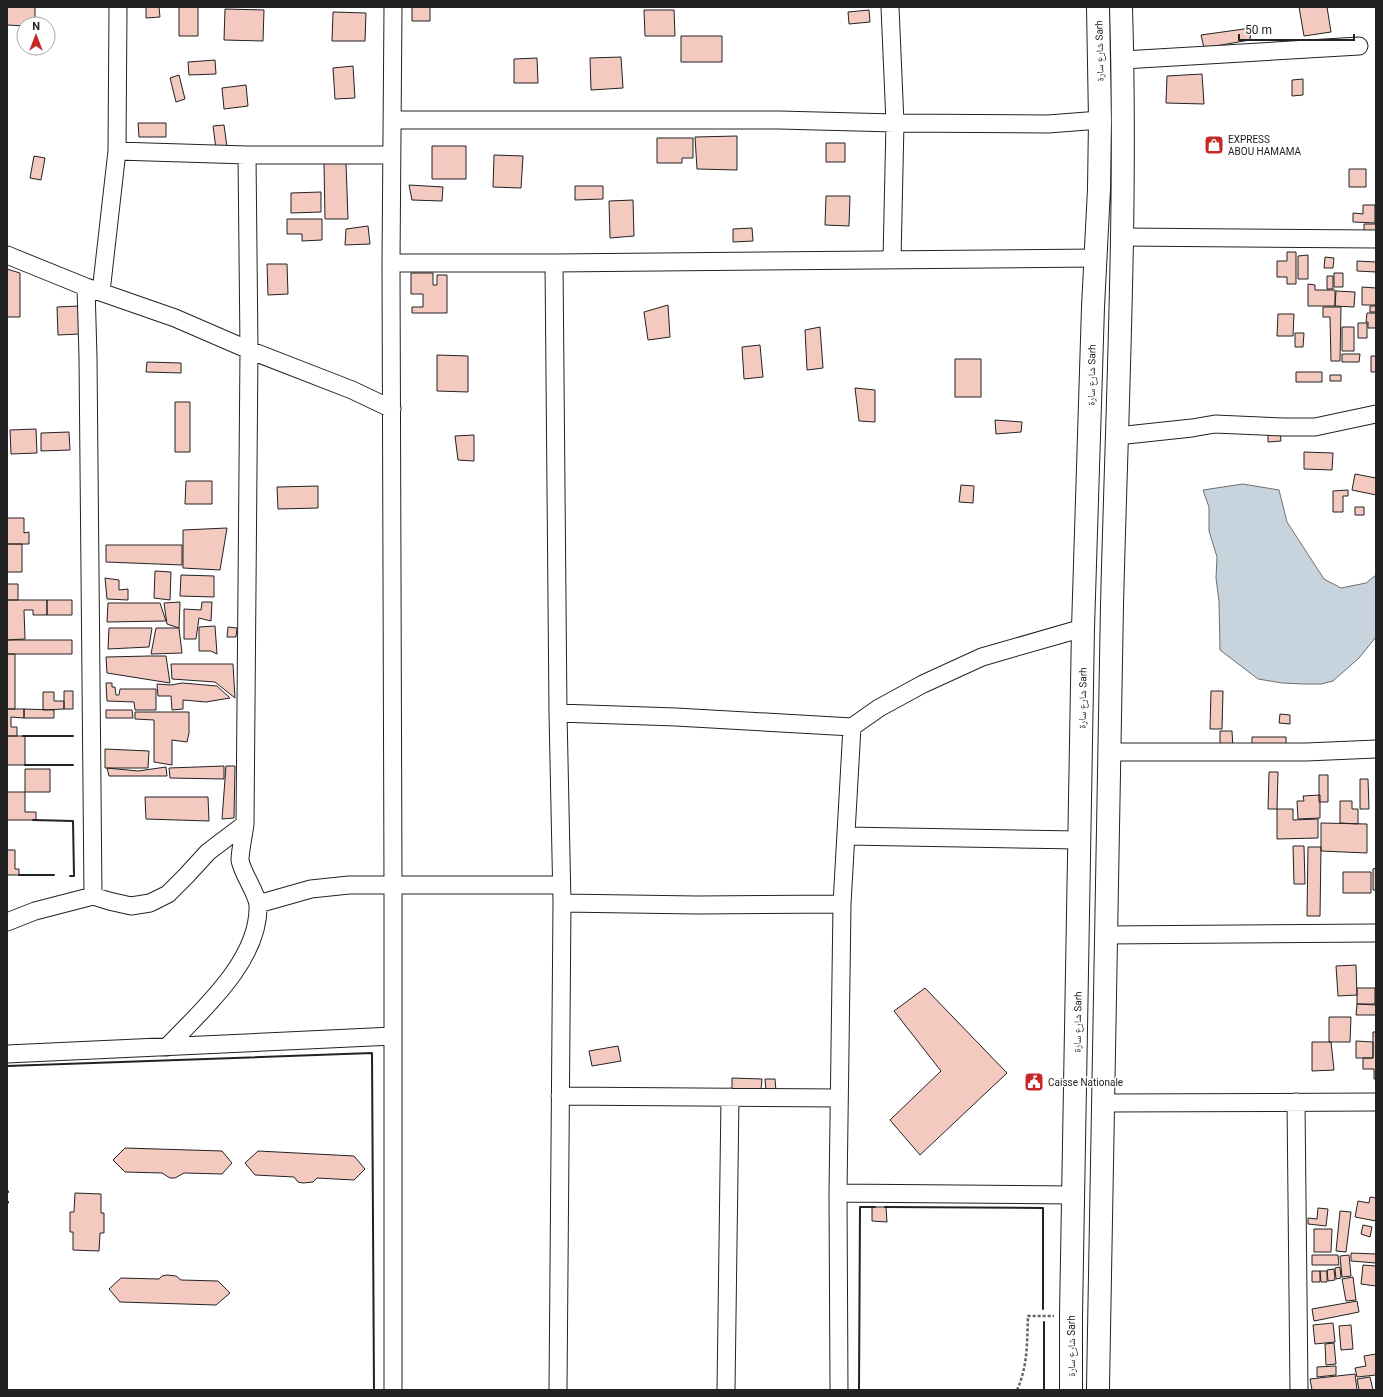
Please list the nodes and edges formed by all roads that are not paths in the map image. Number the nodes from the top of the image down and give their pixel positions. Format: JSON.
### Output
{"nodes":[{"id":1,"x":118,"y":7,"type":"edge"},
{"id":2,"x":393,"y":7,"type":"edge"},
{"id":3,"x":890,"y":7,"type":"edge"},
{"id":4,"x":1098,"y":7,"type":"edge"},
{"id":5,"x":1121,"y":7,"type":"edge"},
{"id":6,"x":1359,"y":46,"type":"dead end"},
{"id":7,"x":1123,"y":60,"type":"junction"},
{"id":8,"x":392,"y":120,"type":"junction"},
{"id":9,"x":1100,"y":120,"type":"junction"},
{"id":10,"x":895,"y":123,"type":"junction"},
{"id":11,"x":118,"y":151,"type":"junction"},
{"id":12,"x":247,"y":155,"type":"junction"},
{"id":13,"x":391,"y":155,"type":"junction"},
{"id":14,"x":1122,"y":237,"type":"junction"},
{"id":15,"x":1376,"y":239,"type":"edge"},
{"id":16,"x":7,"y":255,"type":"edge"},
{"id":17,"x":1096,"y":258,"type":"junction"},
{"id":18,"x":892,"y":260,"type":"junction"},
{"id":19,"x":391,"y":262,"type":"junction"},
{"id":20,"x":554,"y":263,"type":"junction"},
{"id":21,"x":94,"y":289,"type":"junction"},
{"id":22,"x":249,"y":350,"type":"junction"},
{"id":23,"x":392,"y":409,"type":"junction"},
{"id":24,"x":1376,"y":414,"type":"edge"},
{"id":25,"x":1117,"y":436,"type":"junction"},
{"id":26,"x":1083,"y":628,"type":"junction"},
{"id":27,"x":558,"y":713,"type":"junction"},
{"id":28,"x":852,"y":727,"type":"junction"},
{"id":29,"x":1376,"y":749,"type":"edge"},
{"id":30,"x":1108,"y":752,"type":"junction"},
{"id":31,"x":245,"y":824,"type":"junction"},
{"id":32,"x":846,"y":836,"type":"junction"},
{"id":33,"x":1079,"y":840,"type":"junction"},
{"id":34,"x":561,"y":885,"type":"junction"},
{"id":35,"x":393,"y":886,"type":"junction"},
{"id":36,"x":93,"y":896,"type":"junction"},
{"id":37,"x":562,"y":903,"type":"junction"},
{"id":38,"x":258,"y":904,"type":"junction"},
{"id":39,"x":842,"y":904,"type":"junction"},
{"id":40,"x":7,"y":922,"type":"edge"},
{"id":41,"x":1376,"y":933,"type":"edge"},
{"id":42,"x":1105,"y":934,"type":"junction"},
{"id":43,"x":393,"y":1036,"type":"junction"},
{"id":44,"x":167,"y":1046,"type":"junction"},
{"id":45,"x":7,"y":1054,"type":"edge"},
{"id":46,"x":560,"y":1096,"type":"junction"},
{"id":47,"x":730,"y":1097,"type":"junction"},
{"id":48,"x":840,"y":1098,"type":"junction"},
{"id":49,"x":1296,"y":1102,"type":"junction"},
{"id":50,"x":1376,"y":1102,"type":"edge"},
{"id":51,"x":1103,"y":1103,"type":"junction"},
{"id":52,"x":838,"y":1193,"type":"junction"},
{"id":53,"x":1073,"y":1195,"type":"junction"},
{"id":54,"x":393,"y":1390,"type":"edge"},
{"id":55,"x":558,"y":1390,"type":"edge"},
{"id":56,"x":726,"y":1390,"type":"edge"},
{"id":57,"x":839,"y":1390,"type":"edge"},
{"id":58,"x":1071,"y":1390,"type":"edge"},
{"id":59,"x":1098,"y":1390,"type":"edge"},
{"id":60,"x":1299,"y":1390,"type":"edge"}],
"edges":[{"from":1,"to":11,"type":"street"},
{"from":2,"to":8,"type":"street"},
{"from":3,"to":10,"type":"street"},
{"from":4,"to":9,"type":"highway","name":"شارع سارة Sarh"},
{"from":5,"to":7,"type":"highway"},
{"from":6,"to":7,"type":"street"},
{"from":7,"to":14,"type":"highway"},
{"from":8,"to":10,"type":"street"},
{"from":8,"to":13,"type":"street"},
{"from":9,"to":10,"type":"street"},
{"from":9,"to":17,"type":"highway","name":"شارع سارة Sarh"},
{"from":10,"to":18,"type":"street"},
{"from":11,"to":12,"type":"street"},
{"from":11,"to":21,"type":"street"},
{"from":12,"to":13,"type":"street"},
{"from":12,"to":22,"type":"street"},
{"from":13,"to":19,"type":"street"},
{"from":14,"to":15,"type":"street"},
{"from":14,"to":25,"type":"highway"},
{"from":16,"to":21,"type":"street"},
{"from":17,"to":18,"type":"street"},
{"from":17,"to":26,"type":"highway","name":"شارع سارة Sarh"},
{"from":18,"to":20,"type":"street"},
{"from":19,"to":20,"type":"street"},
{"from":19,"to":23,"type":"street"},
{"from":20,"to":27,"type":"street"},
{"from":21,"to":22,"type":"street"},
{"from":21,"to":36,"type":"street"},
{"from":22,"to":23,"type":"street"},
{"from":22,"to":31,"type":"street"},
{"from":23,"to":35,"type":"street"},
{"from":24,"to":25,"type":"street"},
{"from":25,"to":30,"type":"highway"},
{"from":26,"to":28,"type":"street"},
{"from":26,"to":33,"type":"highway","name":"شارع سارة Sarh"},
{"from":27,"to":28,"type":"street"},
{"from":27,"to":34,"type":"street"},
{"from":28,"to":32,"type":"street"},
{"from":29,"to":30,"type":"street"},
{"from":30,"to":42,"type":"highway"},
{"from":31,"to":36,"type":"street"},
{"from":31,"to":38,"type":"street"},
{"from":32,"to":33,"type":"street"},
{"from":32,"to":39,"type":"street"},
{"from":33,"to":53,"type":"highway","name":"شارع سارة Sarh"},
{"from":34,"to":35,"type":"street"},
{"from":34,"to":37,"type":"street"},
{"from":35,"to":38,"type":"street"},
{"from":35,"to":43,"type":"street"},
{"from":36,"to":40,"type":"street"},
{"from":37,"to":39,"type":"street"},
{"from":37,"to":46,"type":"street"},
{"from":38,"to":44,"type":"street"},
{"from":39,"to":48,"type":"street"},
{"from":41,"to":42,"type":"street"},
{"from":42,"to":51,"type":"highway"},
{"from":43,"to":44,"type":"street"},
{"from":43,"to":54,"type":"street"},
{"from":44,"to":45,"type":"street"},
{"from":46,"to":47,"type":"street"},
{"from":46,"to":55,"type":"street"},
{"from":47,"to":48,"type":"street"},
{"from":47,"to":56,"type":"street"},
{"from":48,"to":52,"type":"street"},
{"from":49,"to":50,"type":"street"},
{"from":49,"to":51,"type":"street"},
{"from":49,"to":60,"type":"street"},
{"from":51,"to":59,"type":"highway"},
{"from":52,"to":53,"type":"street"},
{"from":52,"to":57,"type":"street"},
{"from":53,"to":58,"type":"highway","name":"شارع سارة Sarh"}]}
